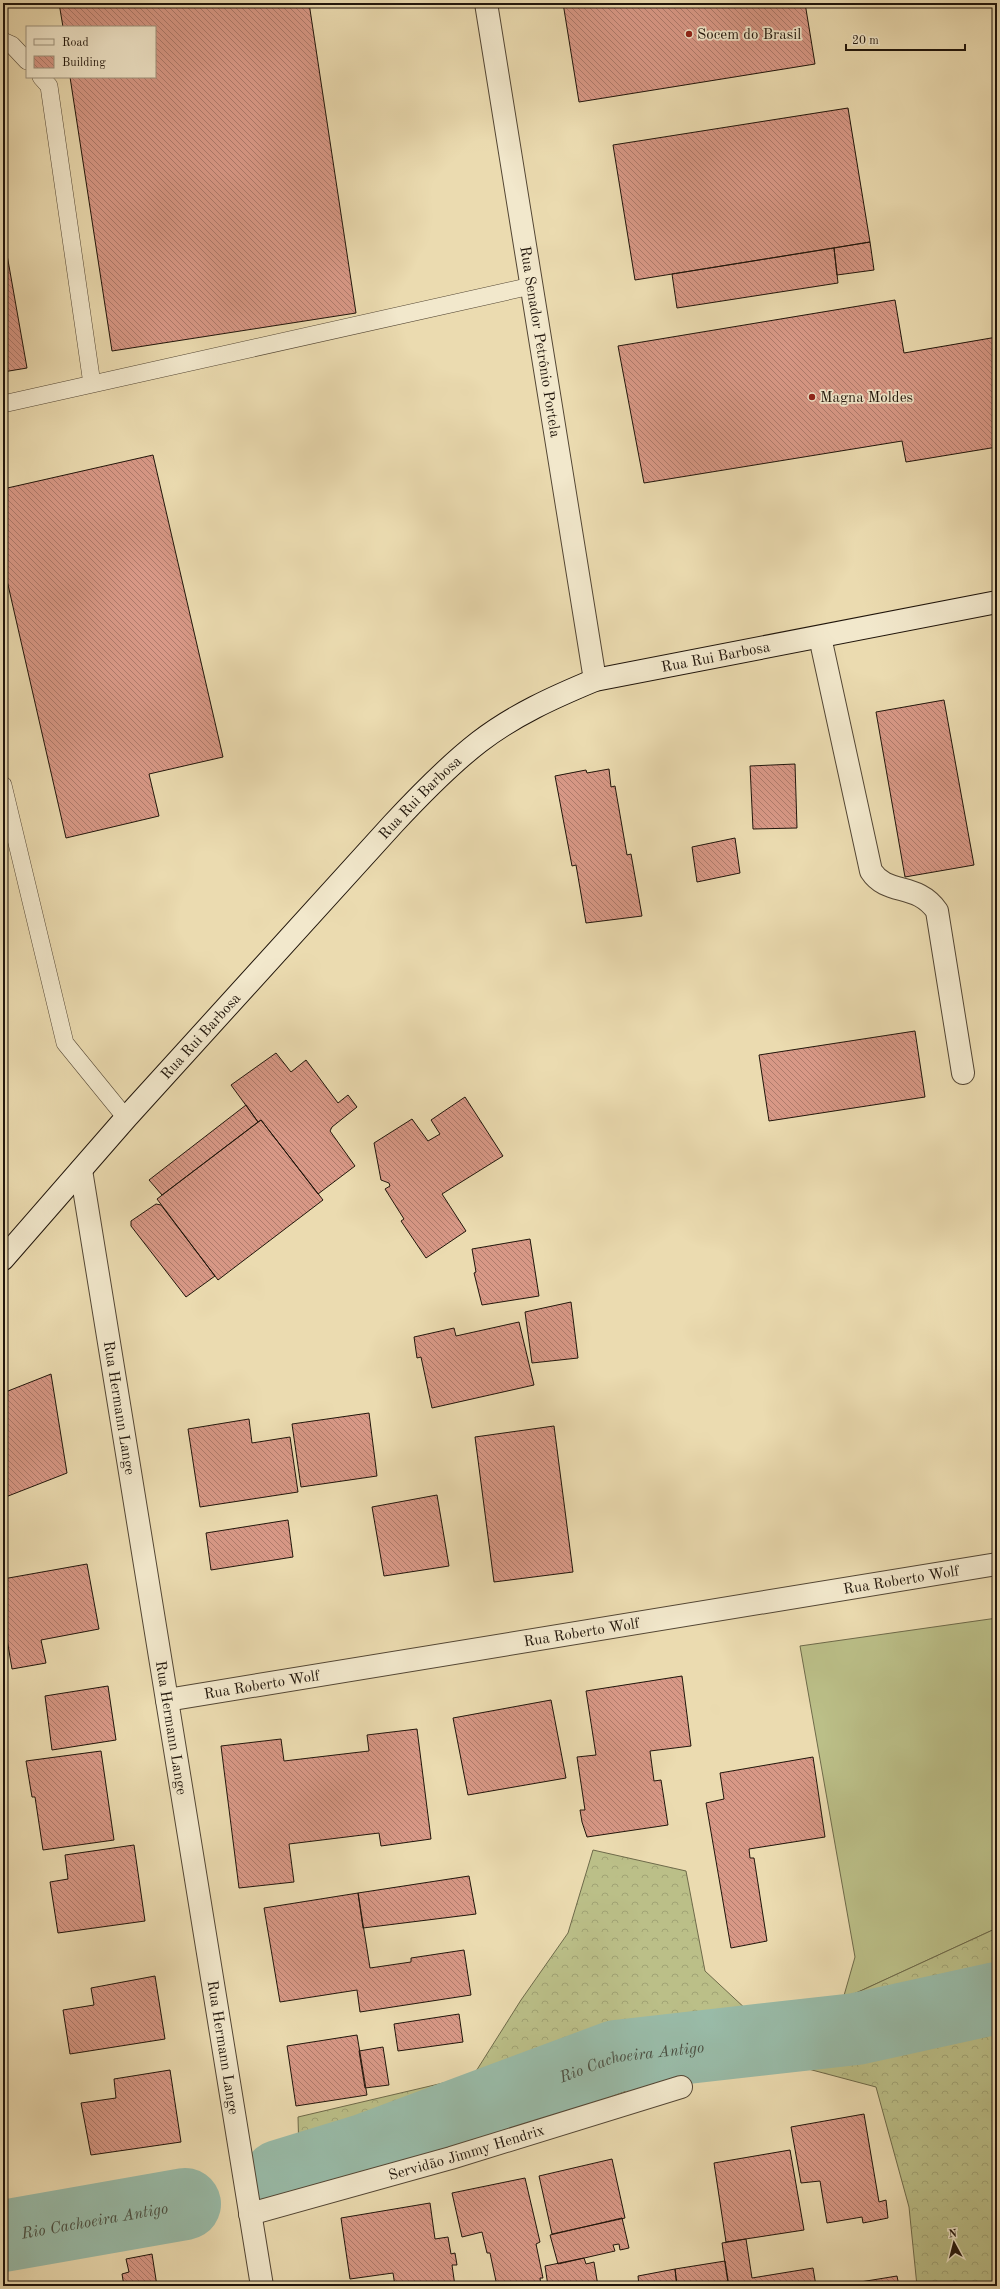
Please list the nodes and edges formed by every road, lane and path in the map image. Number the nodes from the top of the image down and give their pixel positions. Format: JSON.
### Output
{"nodes":[{"id":1,"x":486,"y":3,"type":"edge"},
{"id":2,"x":3,"y":41,"type":"edge"},
{"id":3,"x":26,"y":60,"type":"edge"},
{"id":4,"x":42,"y":78,"type":"edge"},
{"id":5,"x":531,"y":286,"type":"junction"},
{"id":6,"x":92,"y":384,"type":"junction"},
{"id":7,"x":3,"y":404,"type":"edge"},
{"id":8,"x":997,"y":602,"type":"edge"},
{"id":9,"x":820,"y":637,"type":"junction"},
{"id":10,"x":595,"y":680,"type":"junction"},
{"id":11,"x":3,"y":785,"type":"edge"},
{"id":12,"x":962,"y":1073,"type":"dead end"},
{"id":13,"x":126,"y":1118,"type":"junction"},
{"id":14,"x":81,"y":1170,"type":"junction"},
{"id":15,"x":3,"y":1259,"type":"edge"},
{"id":16,"x":997,"y":1564,"type":"edge"},
{"id":17,"x":167,"y":1700,"type":"junction"},
{"id":18,"x":681,"y":2087,"type":"dead end"},
{"id":19,"x":250,"y":2214,"type":"junction"},
{"id":20,"x":262,"y":2286,"type":"edge"}],
"edges":[{"from":1,"to":5,"type":"street","name":"Rua Senador Petrônio Portela"},
{"from":2,"to":3,"type":"lane"},
{"from":4,"to":6,"type":"lane"},
{"from":5,"to":6,"type":"lane"},
{"from":5,"to":10,"type":"street","name":"Rua Senador Petrônio Portela"},
{"from":6,"to":7,"type":"lane"},
{"from":8,"to":9,"type":"street","name":"Rua Rui Barbosa"},
{"from":9,"to":10,"type":"street","name":"Rua Rui Barbosa"},
{"from":9,"to":12,"type":"street"},
{"from":10,"to":13,"type":"street","name":"Rua Rui Barbosa"},
{"from":11,"to":13,"type":"lane"},
{"from":13,"to":14,"type":"street","name":"Rua Rui Barbosa"},
{"from":14,"to":15,"type":"street","name":"Rua Rui Barbosa"},
{"from":14,"to":17,"type":"street","name":"Rua Hermann Lange"},
{"from":16,"to":17,"type":"street","name":"Rua Roberto Wolf"},
{"from":17,"to":19,"type":"street","name":"Rua Hermann Lange"},
{"from":18,"to":19,"type":"street","name":"Servidão Jimmy Hendrix"},
{"from":19,"to":20,"type":"street","name":"Rua Hermann Lange"}]}
